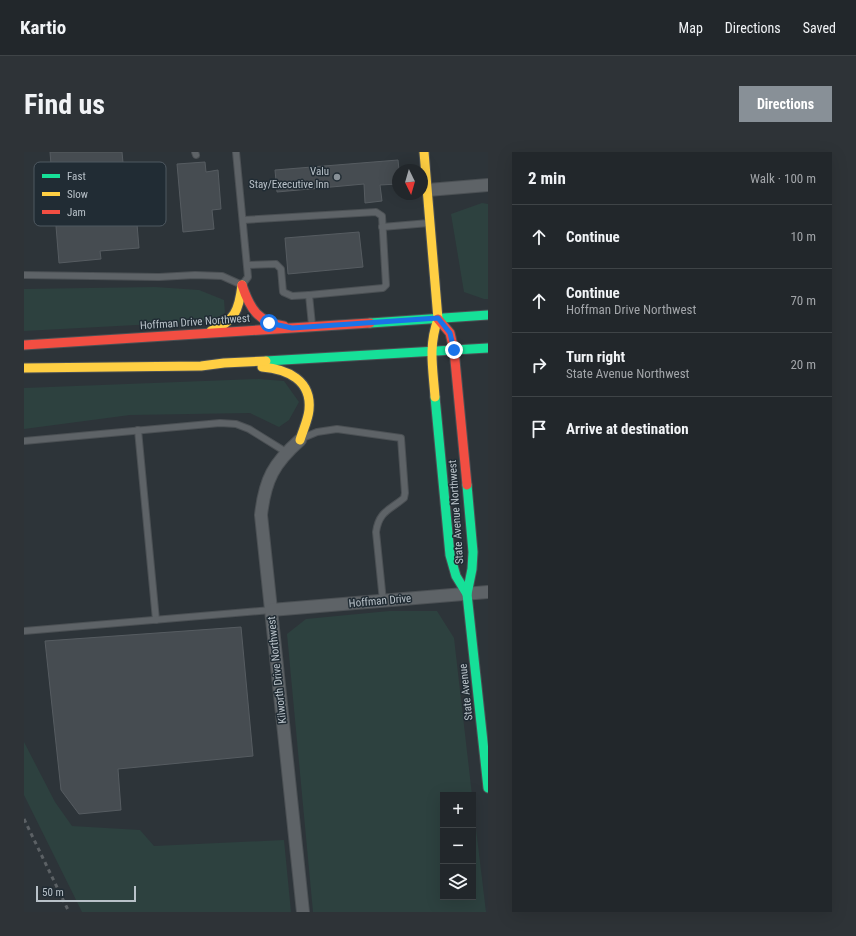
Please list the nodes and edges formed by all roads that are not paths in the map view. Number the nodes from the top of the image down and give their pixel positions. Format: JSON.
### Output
{"nodes":[{"id":1,"x":236,"y":152,"type":"edge"},
{"id":2,"x":424,"y":152,"type":"edge"},
{"id":3,"x":425,"y":164,"type":"edge"},
{"id":4,"x":488,"y":185,"type":"edge"},
{"id":5,"x":428,"y":190,"type":"joint"},
{"id":6,"x":243,"y":220,"type":"junction"},
{"id":7,"x":430,"y":223,"type":"junction"},
{"id":8,"x":382,"y":227,"type":"junction"},
{"id":9,"x":247,"y":265,"type":"junction"},
{"id":10,"x":24,"y":275,"type":"edge"},
{"id":11,"x":242,"y":285,"type":"junction"},
{"id":12,"x":309,"y":295,"type":"junction"},
{"id":13,"x":488,"y":315,"type":"edge"},
{"id":14,"x":438,"y":318,"type":"junction"},
{"id":15,"x":312,"y":326,"type":"junction"},
{"id":16,"x":292,"y":328,"type":"junction"},
{"id":17,"x":201,"y":335,"type":"junction"},
{"id":18,"x":24,"y":345,"type":"edge"},
{"id":19,"x":488,"y":348,"type":"edge"},
{"id":20,"x":454,"y":350,"type":"junction"},
{"id":21,"x":431,"y":352,"type":"junction"},
{"id":22,"x":201,"y":366,"type":"junction"},
{"id":23,"x":24,"y":368,"type":"edge"},
{"id":24,"x":138,"y":430,"type":"junction"},
{"id":25,"x":300,"y":440,"type":"junction"},
{"id":26,"x":24,"y":441,"type":"edge"},
{"id":27,"x":286,"y":452,"type":"junction"},
{"id":28,"x":488,"y":592,"type":"edge"},
{"id":29,"x":467,"y":594,"type":"junction"},
{"id":30,"x":383,"y":601,"type":"junction"},
{"id":31,"x":271,"y":610,"type":"junction"},
{"id":32,"x":156,"y":620,"type":"junction"},
{"id":33,"x":24,"y":631,"type":"edge"},
{"id":34,"x":488,"y":788,"type":"edge"},
{"id":35,"x":303,"y":912,"type":"edge"}],
"edges":[{"from":1,"to":6,"type":"lane"},
{"from":2,"to":3,"type":"main road","name":"State Avenue Northwest"},
{"from":4,"to":5,"type":"street"},
{"from":5,"to":7,"type":"main road","name":"State Avenue Northwest"},
{"from":6,"to":8,"type":"lane"},
{"from":6,"to":9,"type":"lane"},
{"from":7,"to":8,"type":"lane"},
{"from":7,"to":14,"type":"main road","name":"State Avenue Northwest"},
{"from":8,"to":12,"type":"lane"},
{"from":9,"to":11,"type":"lane"},
{"from":9,"to":12,"type":"lane"},
{"from":10,"to":11,"type":"lane"},
{"from":11,"to":16,"type":"main road"},
{"from":11,"to":17,"type":"main road"},
{"from":12,"to":15,"type":"lane"},
{"from":13,"to":14,"type":"main road","name":"Hoffman Drive Northwest"},
{"from":14,"to":15,"type":"main road","name":"Hoffman Drive Northwest"},
{"from":14,"to":20,"type":"main road","name":"State Avenue Northwest"},
{"from":14,"to":21,"type":"main road","name":"State Avenue Northwest"},
{"from":15,"to":16,"type":"main road","name":"Hoffman Drive Northwest"},
{"from":16,"to":17,"type":"main road","name":"Hoffman Drive Northwest"},
{"from":17,"to":18,"type":"main road","name":"Hoffman Drive Northwest"},
{"from":19,"to":20,"type":"main road"},
{"from":20,"to":21,"type":"main road"},
{"from":20,"to":29,"type":"main road","name":"State Avenue Northwest"},
{"from":21,"to":22,"type":"main road"},
{"from":21,"to":29,"type":"main road","name":"State Avenue Northwest"},
{"from":22,"to":23,"type":"main road"},
{"from":22,"to":25,"type":"main road"},
{"from":24,"to":26,"type":"lane"},
{"from":24,"to":27,"type":"lane"},
{"from":24,"to":32,"type":"lane"},
{"from":25,"to":27,"type":"street","name":"Kilworth Drive Northwest"},
{"from":25,"to":30,"type":"lane"},
{"from":27,"to":31,"type":"street","name":"Kilworth Drive Northwest"},
{"from":28,"to":29,"type":"street","name":"Hoffman Drive"},
{"from":29,"to":30,"type":"street","name":"Hoffman Drive"},
{"from":29,"to":34,"type":"main road","name":"State Avenue"},
{"from":30,"to":31,"type":"street","name":"Hoffman Drive"},
{"from":31,"to":32,"type":"lane"},
{"from":31,"to":35,"type":"street","name":"Kilworth Drive Northwest"},
{"from":32,"to":33,"type":"lane"}]}
